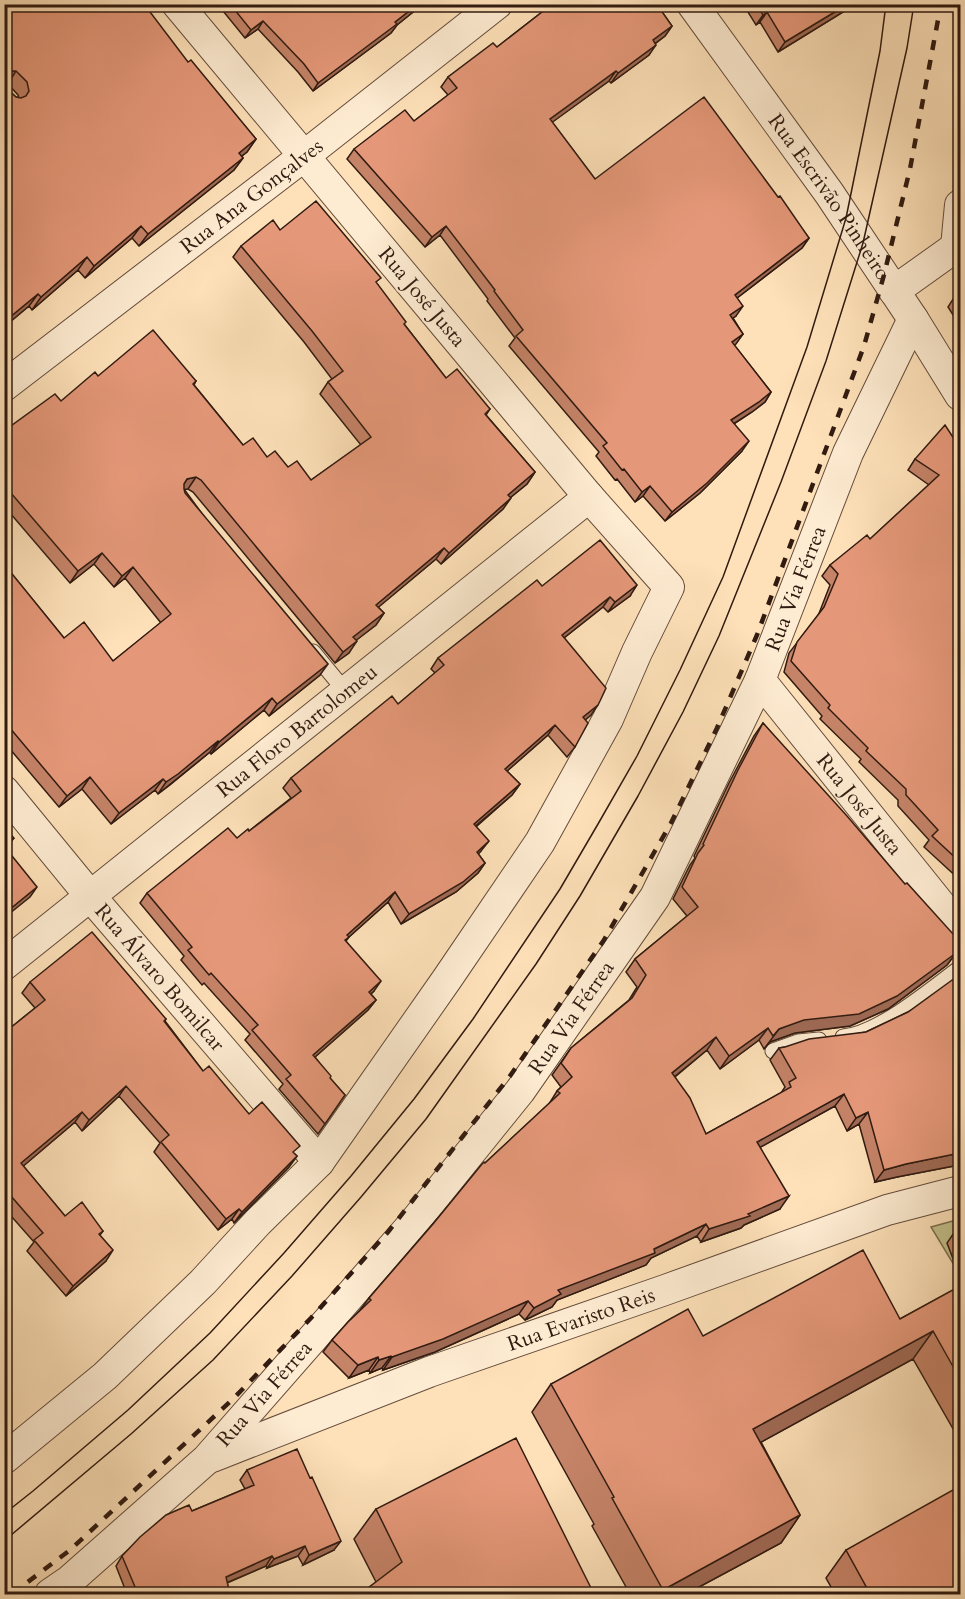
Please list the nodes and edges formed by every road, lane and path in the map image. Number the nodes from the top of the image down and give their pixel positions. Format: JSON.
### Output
{"nodes":[{"id":1,"x":177,"y":4,"type":"edge"},
{"id":2,"x":497,"y":4,"type":"edge"},
{"id":3,"x":692,"y":4,"type":"edge"},
{"id":4,"x":304,"y":156,"type":"junction"},
{"id":5,"x":960,"y":205,"type":"edge"},
{"id":6,"x":958,"y":245,"type":"edge"},
{"id":7,"x":894,"y":291,"type":"junction"},
{"id":8,"x":913,"y":319,"type":"junction"},
{"id":9,"x":4,"y":386,"type":"edge"},
{"id":10,"x":960,"y":395,"type":"edge"},
{"id":11,"x":589,"y":497,"type":"junction"},
{"id":12,"x":301,"y":638,"type":"edge"},
{"id":13,"x":760,"y":680,"type":"junction"},
{"id":14,"x":346,"y":692,"type":"junction"},
{"id":15,"x":4,"y":791,"type":"edge"},
{"id":16,"x":91,"y":897,"type":"junction"},
{"id":17,"x":960,"y":929,"type":"edge"},
{"id":18,"x":4,"y":965,"type":"edge"},
{"id":19,"x":960,"y":968,"type":"edge"},
{"id":20,"x":773,"y":1051,"type":"edge"},
{"id":21,"x":319,"y":1162,"type":"junction"},
{"id":22,"x":960,"y":1191,"type":"edge"},
{"id":23,"x":4,"y":1459,"type":"edge"},
{"id":24,"x":207,"y":1459,"type":"junction"},
{"id":25,"x":66,"y":1590,"type":"edge"}],
"edges":[{"from":1,"to":4,"type":"street","name":"Rua José Justa"},
{"from":2,"to":4,"type":"street","name":"Rua Ana Gonçalves"},
{"from":3,"to":7,"type":"street","name":"Rua Escrivão Pinheiro"},
{"from":4,"to":9,"type":"street","name":"Rua Ana Gonçalves"},
{"from":4,"to":11,"type":"street","name":"Rua José Justa"},
{"from":5,"to":6,"type":"street"},
{"from":6,"to":7,"type":"street"},
{"from":7,"to":8,"type":"street","name":"Rua Escrivão Pinheiro"},
{"from":8,"to":10,"type":"street","name":"Rua Escrivão Pinheiro"},
{"from":8,"to":13,"type":"street","name":"Rua Via Férrea"},
{"from":11,"to":14,"type":"street","name":"Rua Floro Bartolomeu"},
{"from":11,"to":21,"type":"street","name":"Rua José Justa"},
{"from":12,"to":14,"type":"lane"},
{"from":13,"to":17,"type":"street","name":"Rua José Justa"},
{"from":13,"to":24,"type":"street","name":"Rua Via Férrea"},
{"from":14,"to":16,"type":"street","name":"Rua Floro Bartolomeu"},
{"from":15,"to":16,"type":"street","name":"Rua Álvaro Bomilcar"},
{"from":16,"to":18,"type":"street","name":"Rua Floro Bartolomeu"},
{"from":16,"to":21,"type":"street","name":"Rua Álvaro Bomilcar"},
{"from":19,"to":20,"type":"lane"},
{"from":21,"to":23,"type":"street"},
{"from":22,"to":24,"type":"street","name":"Rua Evaristo Reis"},
{"from":24,"to":25,"type":"street","name":"Rua Via Férrea"}]}
